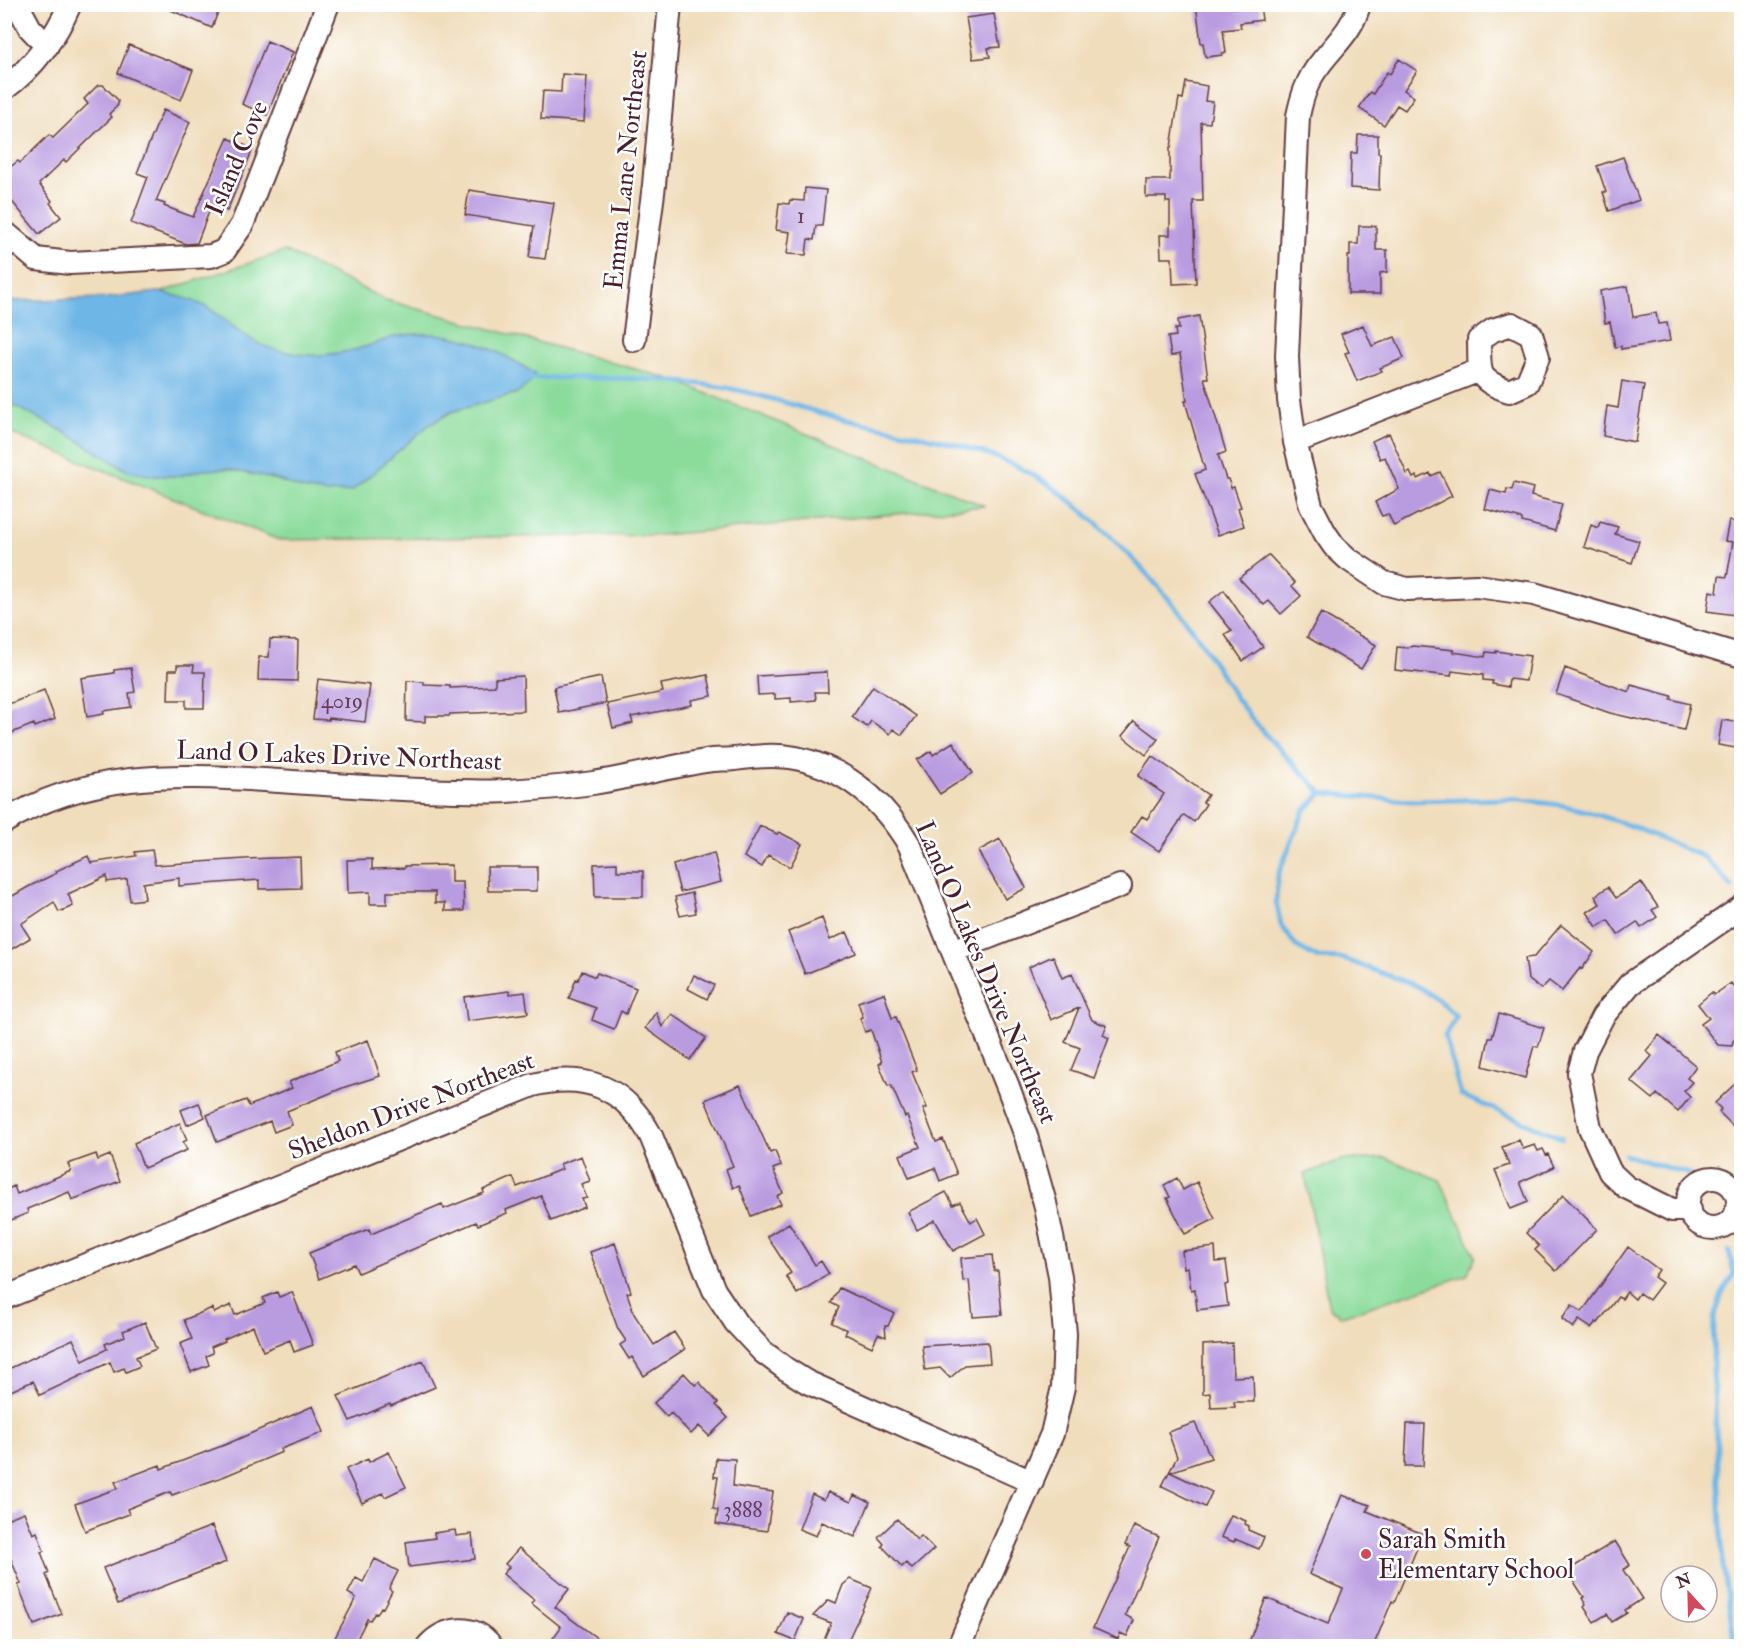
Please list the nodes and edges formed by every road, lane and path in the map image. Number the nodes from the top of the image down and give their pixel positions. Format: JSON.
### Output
{"nodes":[{"id":1,"x":17,"y":4,"type":"edge"},
{"id":2,"x":70,"y":4,"type":"edge"},
{"id":3,"x":328,"y":4,"type":"edge"},
{"id":4,"x":670,"y":4,"type":"edge"},
{"id":5,"x":1359,"y":4,"type":"edge"},
{"id":6,"x":46,"y":46,"type":"junction"},
{"id":7,"x":4,"y":89,"type":"edge"},
{"id":8,"x":4,"y":232,"type":"edge"},
{"id":9,"x":634,"y":340,"type":"dead end"},
{"id":10,"x":1480,"y":370,"type":"dead end"},
{"id":11,"x":1295,"y":442,"type":"junction"},
{"id":12,"x":1742,"y":656,"type":"edge"},
{"id":13,"x":4,"y":822,"type":"edge"},
{"id":14,"x":1120,"y":886,"type":"dead end"},
{"id":15,"x":1742,"y":907,"type":"edge"},
{"id":16,"x":953,"y":951,"type":"junction"},
{"id":17,"x":1690,"y":1210,"type":"dead end"},
{"id":18,"x":4,"y":1298,"type":"edge"},
{"id":19,"x":1032,"y":1482,"type":"junction"},
{"id":20,"x":428,"y":1647,"type":"edge"},
{"id":21,"x":491,"y":1647,"type":"edge"},
{"id":22,"x":959,"y":1647,"type":"edge"}],
"edges":[{"from":1,"to":6,"type":"street"},
{"from":2,"to":6,"type":"street"},
{"from":3,"to":8,"type":"street","name":"Island Cove"},
{"from":4,"to":9,"type":"street","name":"Emma Lane Northeast"},
{"from":5,"to":11,"type":"street"},
{"from":6,"to":7,"type":"street"},
{"from":10,"to":11,"type":"street"},
{"from":11,"to":12,"type":"street"},
{"from":13,"to":16,"type":"street","name":"Land O Lakes Drive Northeast"},
{"from":14,"to":16,"type":"street"},
{"from":15,"to":17,"type":"street"},
{"from":16,"to":19,"type":"street","name":"Land O Lakes Drive Northeast"},
{"from":18,"to":19,"type":"street","name":"Sheldon Drive Northeast"},
{"from":19,"to":22,"type":"street","name":"Land O Lakes Drive Northeast"},
{"from":20,"to":21,"type":"street"}]}
